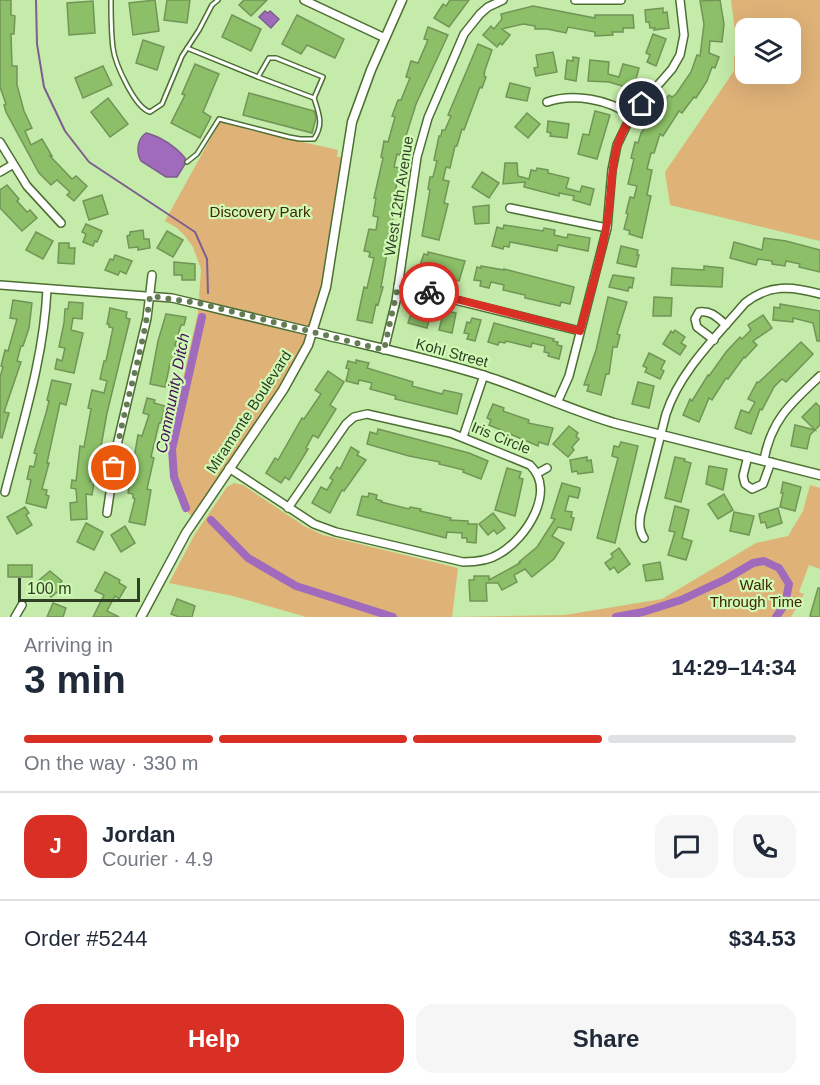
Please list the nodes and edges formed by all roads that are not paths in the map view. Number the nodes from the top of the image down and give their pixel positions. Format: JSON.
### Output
{"nodes":[{"id":1,"x":111,"y":0,"type":"edge"},
{"id":2,"x":304,"y":0,"type":"edge"},
{"id":3,"x":402,"y":0,"type":"edge"},
{"id":4,"x":503,"y":0,"type":"edge"},
{"id":5,"x":575,"y":0,"type":"edge"},
{"id":6,"x":621,"y":0,"type":"edge"},
{"id":7,"x":680,"y":0,"type":"edge"},
{"id":8,"x":215,"y":1,"type":"edge"},
{"id":9,"x":385,"y":38,"type":"junction"},
{"id":10,"x":188,"y":48,"type":"junction"},
{"id":11,"x":258,"y":76,"type":"junction"},
{"id":12,"x":314,"y":98,"type":"junction"},
{"id":13,"x":547,"y":102,"type":"dead end"},
{"id":14,"x":631,"y":116,"type":"junction"},
{"id":15,"x":0,"y":142,"type":"edge"},
{"id":16,"x":187,"y":162,"type":"dead end"},
{"id":17,"x":12,"y":165,"type":"junction"},
{"id":18,"x":0,"y":172,"type":"edge"},
{"id":19,"x":510,"y":208,"type":"dead end"},
{"id":20,"x":61,"y":223,"type":"dead end"},
{"id":21,"x":607,"y":228,"type":"junction"},
{"id":22,"x":152,"y":275,"type":"dead end"},
{"id":23,"x":0,"y":285,"type":"edge"},
{"id":24,"x":398,"y":286,"type":"junction"},
{"id":25,"x":47,"y":289,"type":"junction"},
{"id":26,"x":820,"y":294,"type":"edge"},
{"id":27,"x":150,"y":296,"type":"junction"},
{"id":28,"x":726,"y":325,"type":"junction"},
{"id":29,"x":580,"y":331,"type":"junction"},
{"id":30,"x":312,"y":332,"type":"junction"},
{"id":31,"x":714,"y":340,"type":"junction"},
{"id":32,"x":384,"y":350,"type":"junction"},
{"id":33,"x":484,"y":375,"type":"junction"},
{"id":34,"x":820,"y":376,"type":"edge"},
{"id":35,"x":557,"y":403,"type":"junction"},
{"id":36,"x":355,"y":406,"type":"dead end"},
{"id":37,"x":358,"y":416,"type":"junction"},
{"id":38,"x":660,"y":435,"type":"junction"},
{"id":39,"x":464,"y":437,"type":"junction"},
{"id":40,"x":748,"y":456,"type":"junction"},
{"id":41,"x":767,"y":461,"type":"junction"},
{"id":42,"x":229,"y":468,"type":"junction"},
{"id":43,"x":547,"y":468,"type":"dead end"},
{"id":44,"x":538,"y":473,"type":"junction"},
{"id":45,"x":820,"y":475,"type":"edge"},
{"id":46,"x":5,"y":492,"type":"dead end"},
{"id":47,"x":288,"y":508,"type":"junction"},
{"id":48,"x":107,"y":513,"type":"dead end"},
{"id":49,"x":644,"y":538,"type":"dead end"},
{"id":50,"x":22,"y":605,"type":"dead end"},
{"id":51,"x":15,"y":617,"type":"edge"},
{"id":52,"x":141,"y":617,"type":"edge"}],
"edges":[{"from":1,"to":10,"type":"lane"},
{"from":2,"to":9,"type":"street"},
{"from":3,"to":9,"type":"street","name":"Miramonte Boulevard"},
{"from":4,"to":24,"type":"street","name":"West 12th Avenue"},
{"from":5,"to":6,"type":"street"},
{"from":7,"to":14,"type":"street"},
{"from":8,"to":10,"type":"lane"},
{"from":9,"to":30,"type":"street","name":"Miramonte Boulevard"},
{"from":10,"to":11,"type":"lane"},
{"from":11,"to":12,"type":"lane"},
{"from":11,"to":12,"type":"lane"},
{"from":12,"to":16,"type":"lane"},
{"from":13,"to":14,"type":"street"},
{"from":14,"to":21,"type":"street"},
{"from":15,"to":17,"type":"street"},
{"from":17,"to":18,"type":"street"},
{"from":17,"to":20,"type":"street"},
{"from":19,"to":21,"type":"street"},
{"from":21,"to":29,"type":"street"},
{"from":22,"to":27,"type":"street"},
{"from":23,"to":25,"type":"street","name":"Kohl Street"},
{"from":24,"to":29,"type":"street"},
{"from":24,"to":32,"type":"street","name":"West 12th Avenue"},
{"from":25,"to":27,"type":"street","name":"Kohl Street"},
{"from":25,"to":46,"type":"street"},
{"from":26,"to":28,"type":"street"},
{"from":27,"to":30,"type":"street","name":"Kohl Street"},
{"from":27,"to":48,"type":"street"},
{"from":28,"to":31,"type":"street"},
{"from":28,"to":31,"type":"street"},
{"from":29,"to":35,"type":"street"},
{"from":30,"to":32,"type":"street","name":"Kohl Street"},
{"from":30,"to":42,"type":"street","name":"Miramonte Boulevard"},
{"from":31,"to":38,"type":"street"},
{"from":32,"to":33,"type":"street","name":"Kohl Street"},
{"from":33,"to":35,"type":"street","name":"Kohl Street"},
{"from":33,"to":39,"type":"street"},
{"from":34,"to":41,"type":"street"},
{"from":35,"to":38,"type":"street","name":"Kohl Street"},
{"from":36,"to":37,"type":"street"},
{"from":37,"to":39,"type":"street","name":"Iris Circle"},
{"from":37,"to":47,"type":"street"},
{"from":38,"to":40,"type":"street","name":"Kohl Street"},
{"from":38,"to":49,"type":"street"},
{"from":39,"to":44,"type":"street","name":"Iris Circle"},
{"from":40,"to":41,"type":"street","name":"Kohl Street"},
{"from":40,"to":41,"type":"street"},
{"from":41,"to":45,"type":"street","name":"Kohl Street"},
{"from":42,"to":47,"type":"street","name":"Iris Circle"},
{"from":42,"to":52,"type":"street","name":"Miramonte Boulevard"},
{"from":43,"to":44,"type":"street"},
{"from":44,"to":47,"type":"street","name":"Iris Circle"},
{"from":50,"to":51,"type":"street"}]}
